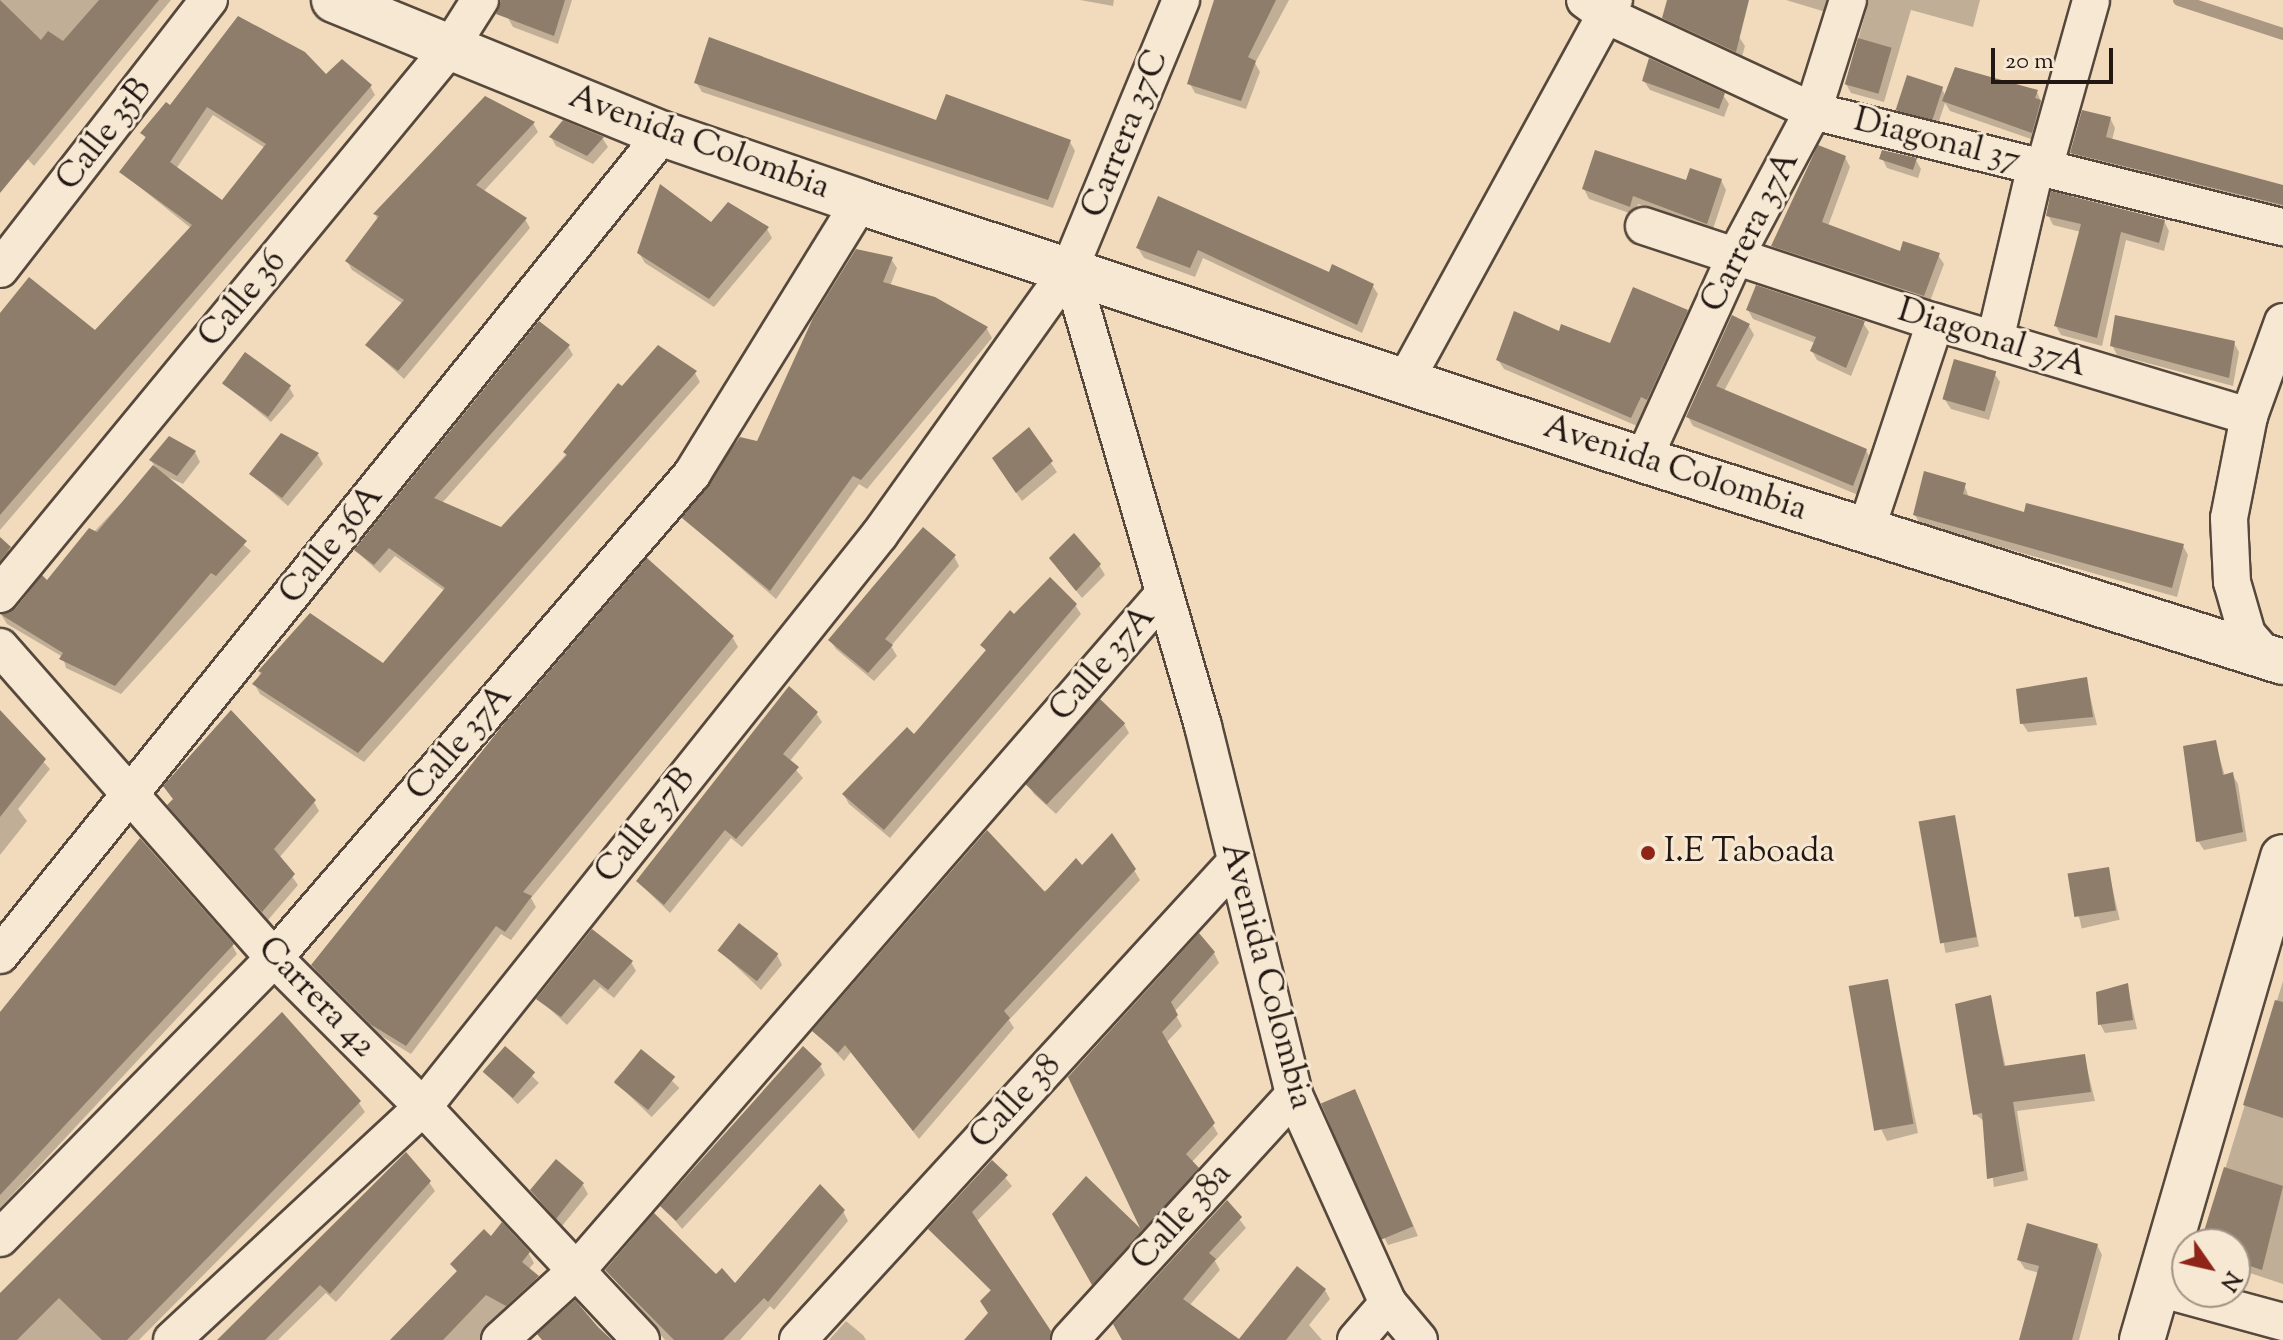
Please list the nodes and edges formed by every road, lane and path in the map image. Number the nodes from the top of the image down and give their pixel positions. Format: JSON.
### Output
{"nodes":[{"id":1,"x":209,"y":0,"type":"edge"},
{"id":2,"x":334,"y":0,"type":"edge"},
{"id":3,"x":480,"y":0,"type":"edge"},
{"id":4,"x":1181,"y":0,"type":"edge"},
{"id":5,"x":1848,"y":0,"type":"edge"},
{"id":6,"x":2091,"y":1,"type":"edge"},
{"id":7,"x":1602,"y":5,"type":"edge"},
{"id":8,"x":449,"y":49,"type":"junction"},
{"id":9,"x":1813,"y":111,"type":"junction"},
{"id":10,"x":663,"y":134,"type":"junction"},
{"id":11,"x":2040,"y":167,"type":"junction"},
{"id":12,"x":860,"y":202,"type":"junction"},
{"id":13,"x":1644,"y":226,"type":"dead end"},
{"id":14,"x":2283,"y":227,"type":"edge"},
{"id":15,"x":1734,"y":259,"type":"junction"},
{"id":16,"x":1070,"y":268,"type":"junction"},
{"id":17,"x":0,"y":269,"type":"edge"},
{"id":18,"x":1935,"y":322,"type":"junction"},
{"id":19,"x":2283,"y":322,"type":"edge"},
{"id":20,"x":1995,"y":340,"type":"junction"},
{"id":21,"x":1405,"y":381,"type":"junction"},
{"id":22,"x":2249,"y":416,"type":"junction"},
{"id":23,"x":1643,"y":460,"type":"junction"},
{"id":24,"x":1866,"y":530,"type":"junction"},
{"id":25,"x":0,"y":594,"type":"edge"},
{"id":26,"x":1162,"y":596,"type":"junction"},
{"id":27,"x":0,"y":647,"type":"edge"},
{"id":28,"x":2275,"y":659,"type":"edge"},
{"id":29,"x":132,"y":795,"type":"junction"},
{"id":30,"x":2283,"y":857,"type":"edge"},
{"id":31,"x":1234,"y":864,"type":"junction"},
{"id":32,"x":0,"y":955,"type":"edge"},
{"id":33,"x":274,"y":958,"type":"junction"},
{"id":34,"x":1294,"y":1095,"type":"junction"},
{"id":35,"x":423,"y":1107,"type":"junction"},
{"id":36,"x":0,"y":1238,"type":"edge"},
{"id":37,"x":577,"y":1270,"type":"junction"},
{"id":38,"x":2158,"y":1288,"type":"junction"},
{"id":39,"x":1388,"y":1303,"type":"junction"},
{"id":40,"x":2283,"y":1322,"type":"edge"},
{"id":41,"x":172,"y":1340,"type":"edge"},
{"id":42,"x":500,"y":1340,"type":"edge"},
{"id":43,"x":641,"y":1340,"type":"edge"},
{"id":44,"x":798,"y":1340,"type":"edge"},
{"id":45,"x":1070,"y":1340,"type":"edge"},
{"id":46,"x":1356,"y":1340,"type":"edge"},
{"id":47,"x":1419,"y":1340,"type":"edge"},
{"id":48,"x":2142,"y":1340,"type":"edge"}],
"edges":[{"from":1,"to":17,"type":"street","name":"Calle 35B"},
{"from":2,"to":8,"type":"street","name":"Avenida Colombia"},
{"from":3,"to":8,"type":"street","name":"Calle 36"},
{"from":4,"to":16,"type":"street","name":"Carrera 37C"},
{"from":5,"to":9,"type":"street","name":"Carrera 37A"},
{"from":6,"to":11,"type":"street"},
{"from":7,"to":9,"type":"street","name":"Diagonal 37"},
{"from":7,"to":21,"type":"street"},
{"from":8,"to":10,"type":"street","name":"Avenida Colombia"},
{"from":8,"to":25,"type":"street","name":"Calle 36"},
{"from":9,"to":11,"type":"street","name":"Diagonal 37"},
{"from":9,"to":15,"type":"street","name":"Carrera 37A"},
{"from":10,"to":12,"type":"street","name":"Avenida Colombia"},
{"from":10,"to":29,"type":"street","name":"Calle 36A"},
{"from":11,"to":14,"type":"street","name":"Diagonal 37"},
{"from":11,"to":20,"type":"street"},
{"from":12,"to":16,"type":"street","name":"Avenida Colombia"},
{"from":12,"to":33,"type":"street","name":"Calle 37A"},
{"from":13,"to":15,"type":"street","name":"Diagonal 37A"},
{"from":15,"to":18,"type":"street","name":"Diagonal 37A"},
{"from":15,"to":23,"type":"street","name":"Carrera 37A"},
{"from":16,"to":21,"type":"street","name":"Avenida Colombia"},
{"from":16,"to":26,"type":"street","name":"Avenida Colombia"},
{"from":16,"to":35,"type":"street","name":"Calle 37B"},
{"from":18,"to":20,"type":"street","name":"Diagonal 37A"},
{"from":18,"to":24,"type":"street"},
{"from":19,"to":22,"type":"street"},
{"from":20,"to":22,"type":"street","name":"Diagonal 37A"},
{"from":21,"to":23,"type":"street","name":"Avenida Colombia"},
{"from":22,"to":28,"type":"street"},
{"from":23,"to":24,"type":"street","name":"Avenida Colombia"},
{"from":24,"to":28,"type":"street","name":"Avenida Colombia"},
{"from":26,"to":31,"type":"street","name":"Avenida Colombia"},
{"from":26,"to":37,"type":"street","name":"Calle 37A"},
{"from":27,"to":29,"type":"street","name":"Carrera 42"},
{"from":29,"to":32,"type":"street","name":"Calle 36A"},
{"from":29,"to":33,"type":"street","name":"Carrera 42"},
{"from":30,"to":38,"type":"street"},
{"from":31,"to":34,"type":"street","name":"Avenida Colombia"},
{"from":31,"to":44,"type":"street","name":"Calle 38"},
{"from":33,"to":35,"type":"street","name":"Carrera 42"},
{"from":33,"to":36,"type":"street","name":"Calle 37A"},
{"from":34,"to":39,"type":"street","name":"Avenida Colombia"},
{"from":34,"to":45,"type":"street","name":"Calle 38a"},
{"from":35,"to":37,"type":"street","name":"Carrera 42"},
{"from":35,"to":41,"type":"street","name":"Calle 37B"},
{"from":37,"to":42,"type":"street","name":"Calle 37A"},
{"from":37,"to":43,"type":"street","name":"Carrera 42"},
{"from":38,"to":40,"type":"street"},
{"from":38,"to":48,"type":"street"},
{"from":39,"to":46,"type":"street"},
{"from":39,"to":47,"type":"street","name":"Avenida Colombia"}]}
